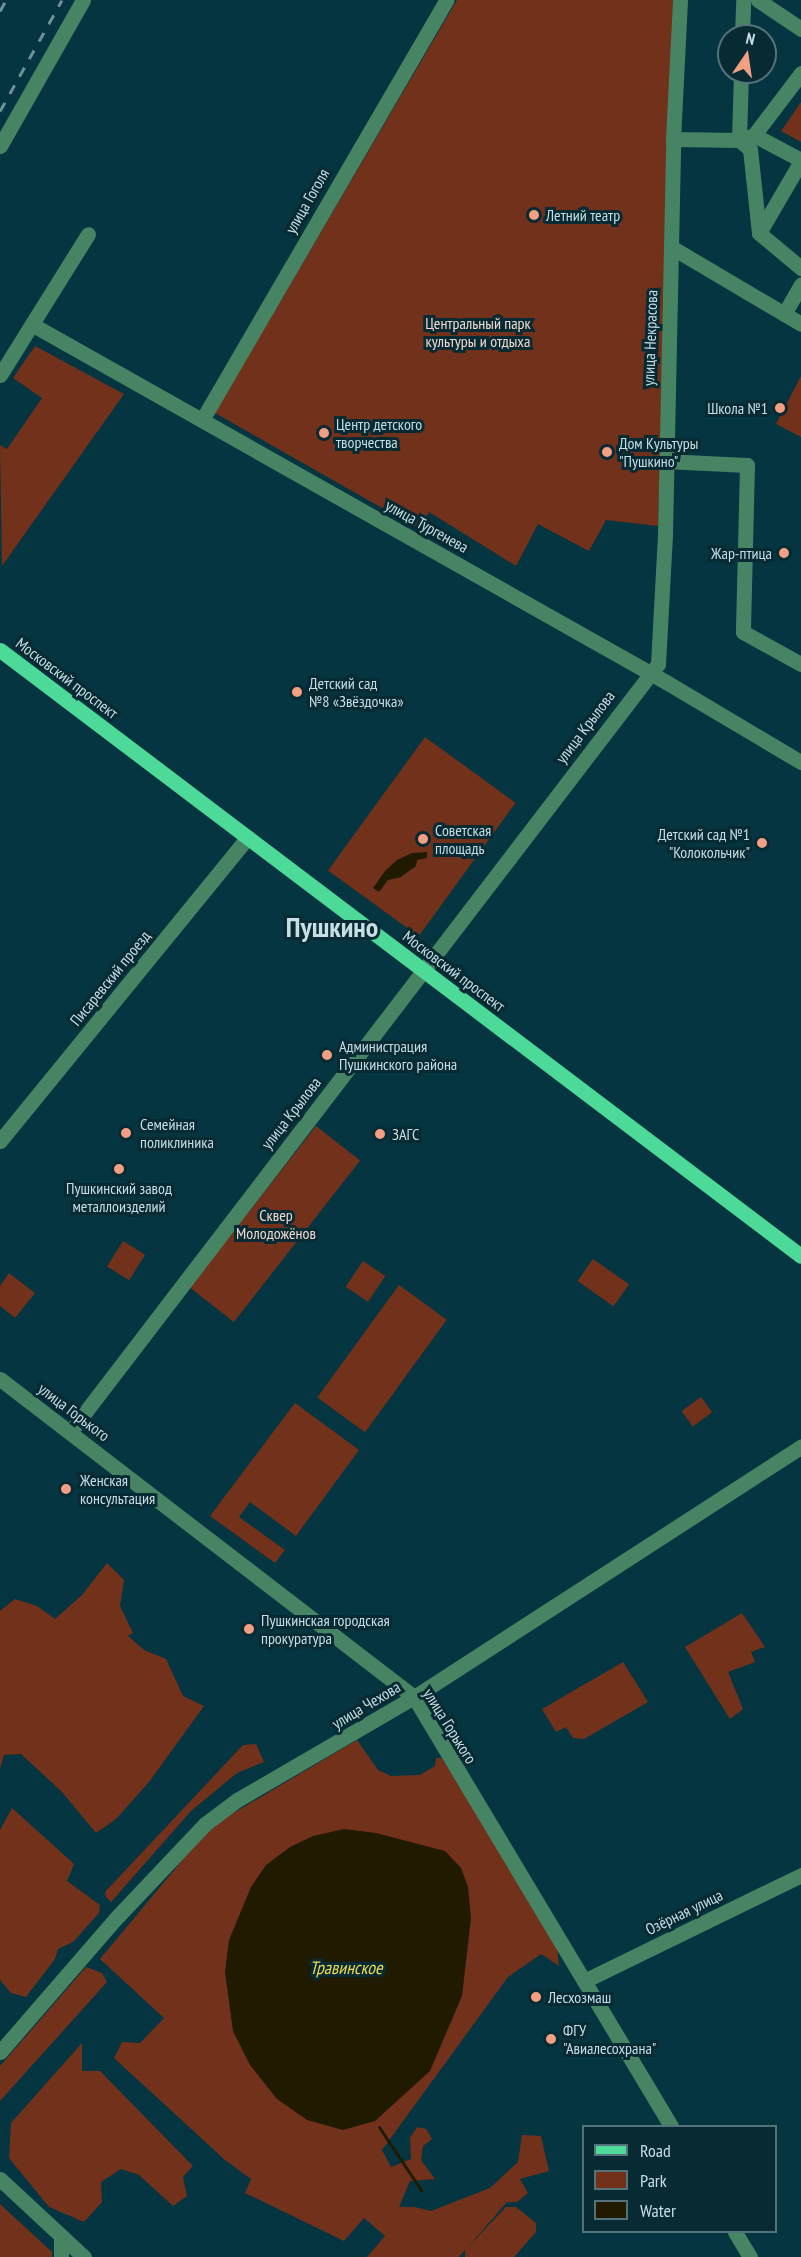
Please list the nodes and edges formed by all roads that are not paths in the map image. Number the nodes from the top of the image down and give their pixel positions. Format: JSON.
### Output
{"nodes":[{"id":1,"x":83,"y":0,"type":"edge"},
{"id":2,"x":446,"y":0,"type":"edge"},
{"id":3,"x":680,"y":0,"type":"edge"},
{"id":4,"x":743,"y":0,"type":"edge"},
{"id":5,"x":758,"y":0,"type":"edge"},
{"id":6,"x":742,"y":24,"type":"edge"},
{"id":7,"x":801,"y":28,"type":"edge"},
{"id":8,"x":801,"y":74,"type":"edge"},
{"id":9,"x":741,"y":84,"type":"edge"},
{"id":10,"x":754,"y":135,"type":"junction"},
{"id":11,"x":673,"y":139,"type":"junction"},
{"id":12,"x":739,"y":140,"type":"junction"},
{"id":13,"x":0,"y":146,"type":"edge"},
{"id":14,"x":801,"y":160,"type":"edge"},
{"id":15,"x":759,"y":233,"type":"junction"},
{"id":16,"x":88,"y":234,"type":"dead end"},
{"id":17,"x":671,"y":248,"type":"junction"},
{"id":18,"x":801,"y":268,"type":"edge"},
{"id":19,"x":801,"y":285,"type":"edge"},
{"id":20,"x":784,"y":314,"type":"junction"},
{"id":21,"x":801,"y":324,"type":"edge"},
{"id":22,"x":33,"y":325,"type":"junction"},
{"id":23,"x":0,"y":375,"type":"edge"},
{"id":24,"x":202,"y":420,"type":"junction"},
{"id":25,"x":665,"y":461,"type":"junction"},
{"id":26,"x":0,"y":650,"type":"edge"},
{"id":27,"x":801,"y":664,"type":"edge"},
{"id":28,"x":649,"y":674,"type":"junction"},
{"id":29,"x":801,"y":762,"type":"edge"},
{"id":30,"x":248,"y":837,"type":"junction"},
{"id":31,"x":423,"y":970,"type":"junction"},
{"id":32,"x":0,"y":1141,"type":"edge"},
{"id":33,"x":801,"y":1256,"type":"edge"},
{"id":34,"x":0,"y":1379,"type":"edge"},
{"id":35,"x":70,"y":1432,"type":"junction"},
{"id":36,"x":801,"y":1447,"type":"edge"},
{"id":37,"x":414,"y":1697,"type":"junction"},
{"id":38,"x":801,"y":1875,"type":"edge"},
{"id":39,"x":584,"y":1981,"type":"junction"},
{"id":40,"x":0,"y":2052,"type":"edge"},
{"id":41,"x":670,"y":2125,"type":"edge"},
{"id":42,"x":0,"y":2180,"type":"edge"},
{"id":43,"x":736,"y":2233,"type":"edge"},
{"id":44,"x":61,"y":2237,"type":"junction"},
{"id":45,"x":61,"y":2257,"type":"edge"},
{"id":46,"x":84,"y":2257,"type":"edge"},
{"id":47,"x":750,"y":2257,"type":"edge"}],
"edges":[{"from":1,"to":13,"type":"street"},
{"from":2,"to":24,"type":"street","name":"улица Гоголя"},
{"from":3,"to":11,"type":"street","name":"улица Некрасова"},
{"from":4,"to":6,"type":"street"},
{"from":5,"to":7,"type":"street"},
{"from":8,"to":10,"type":"street"},
{"from":9,"to":12,"type":"street"},
{"from":10,"to":12,"type":"street"},
{"from":10,"to":14,"type":"street"},
{"from":11,"to":12,"type":"street"},
{"from":11,"to":17,"type":"street","name":"улица Некрасова"},
{"from":12,"to":15,"type":"street"},
{"from":14,"to":15,"type":"street"},
{"from":15,"to":18,"type":"street"},
{"from":16,"to":22,"type":"street"},
{"from":17,"to":20,"type":"street"},
{"from":17,"to":25,"type":"street","name":"улица Некрасова"},
{"from":19,"to":20,"type":"street"},
{"from":20,"to":21,"type":"street"},
{"from":22,"to":23,"type":"street"},
{"from":22,"to":24,"type":"street","name":"улица Тургенева"},
{"from":24,"to":28,"type":"street","name":"улица Тургенева"},
{"from":25,"to":27,"type":"street"},
{"from":25,"to":28,"type":"street","name":"улица Некрасова"},
{"from":26,"to":30,"type":"main road","name":"Московский проспект"},
{"from":28,"to":29,"type":"street","name":"улица Тургенева"},
{"from":28,"to":31,"type":"street","name":"улица Крылова"},
{"from":30,"to":31,"type":"main road","name":"Московский проспект"},
{"from":30,"to":32,"type":"street","name":"Писаревский проезд"},
{"from":31,"to":33,"type":"main road","name":"Московский проспект"},
{"from":31,"to":35,"type":"street","name":"улица Крылова"},
{"from":34,"to":35,"type":"street","name":"улица Горького"},
{"from":35,"to":37,"type":"street","name":"улица Горького"},
{"from":36,"to":37,"type":"street","name":"улица Чехова"},
{"from":37,"to":39,"type":"street","name":"улица Горького"},
{"from":37,"to":40,"type":"street","name":"улица Чехова"},
{"from":38,"to":39,"type":"street","name":"Озёрная улица"},
{"from":39,"to":41,"type":"street","name":"улица Горького"},
{"from":42,"to":44,"type":"street"},
{"from":43,"to":47,"type":"street"},
{"from":44,"to":45,"type":"street"},
{"from":44,"to":46,"type":"street"}]}
